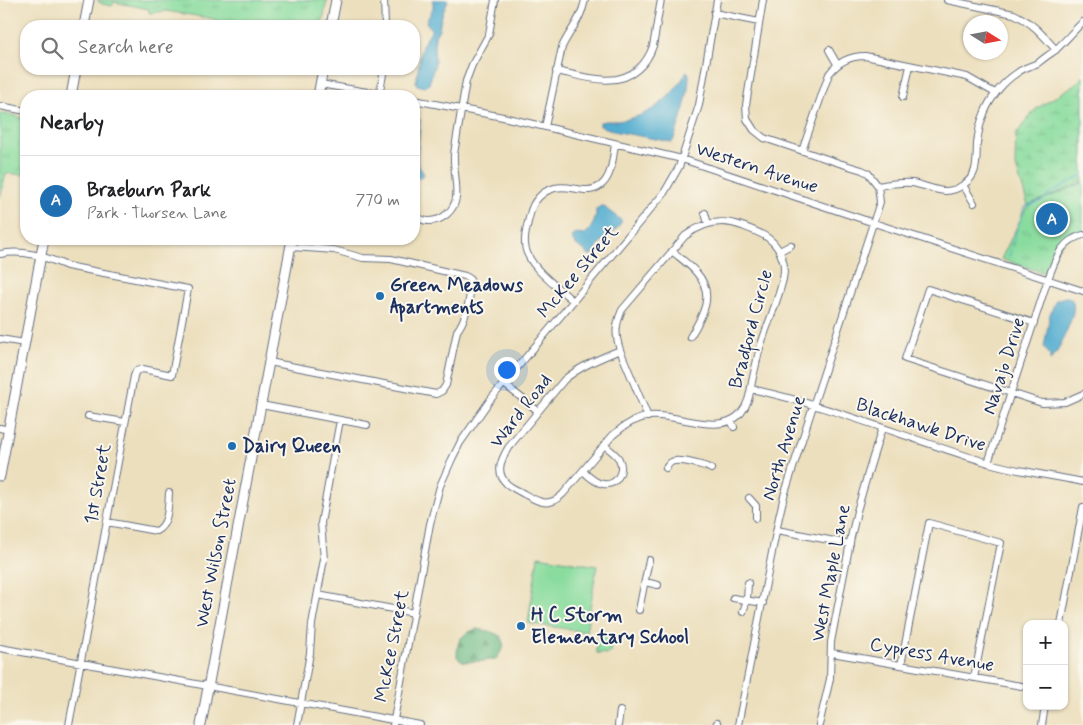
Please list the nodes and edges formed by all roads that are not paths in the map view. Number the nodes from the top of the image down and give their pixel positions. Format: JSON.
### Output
{"nodes":[{"id":1,"x":89,"y":0,"type":"edge"},
{"id":2,"x":336,"y":0,"type":"edge"},
{"id":3,"x":384,"y":0,"type":"edge"},
{"id":4,"x":495,"y":0,"type":"edge"},
{"id":5,"x":585,"y":0,"type":"edge"},
{"id":6,"x":660,"y":0,"type":"edge"},
{"id":7,"x":717,"y":0,"type":"edge"},
{"id":8,"x":763,"y":0,"type":"edge"},
{"id":9,"x":947,"y":0,"type":"edge"},
{"id":10,"x":714,"y":13,"type":"junction"},
{"id":11,"x":85,"y":20,"type":"edge"},
{"id":12,"x":332,"y":20,"type":"edge"},
{"id":13,"x":385,"y":20,"type":"edge"},
{"id":14,"x":760,"y":22,"type":"junction"},
{"id":15,"x":1083,"y":22,"type":"edge"},
{"id":16,"x":829,"y":50,"type":"dead end"},
{"id":17,"x":1056,"y":50,"type":"junction"},
{"id":18,"x":837,"y":64,"type":"junction"},
{"id":19,"x":910,"y":66,"type":"junction"},
{"id":20,"x":556,"y":71,"type":"junction"},
{"id":21,"x":75,"y":75,"type":"edge"},
{"id":22,"x":322,"y":75,"type":"edge"},
{"id":23,"x":383,"y":75,"type":"edge"},
{"id":24,"x":320,"y":84,"type":"junction"},
{"id":25,"x":72,"y":90,"type":"edge"},
{"id":26,"x":319,"y":90,"type":"edge"},
{"id":27,"x":352,"y":90,"type":"edge"},
{"id":28,"x":380,"y":90,"type":"edge"},
{"id":29,"x":995,"y":94,"type":"junction"},
{"id":30,"x":903,"y":97,"type":"dead end"},
{"id":31,"x":420,"y":101,"type":"edge"},
{"id":32,"x":0,"y":106,"type":"edge"},
{"id":33,"x":461,"y":109,"type":"junction"},
{"id":34,"x":20,"y":110,"type":"edge"},
{"id":35,"x":545,"y":127,"type":"junction"},
{"id":36,"x":616,"y":144,"type":"junction"},
{"id":37,"x":802,"y":151,"type":"junction"},
{"id":38,"x":682,"y":159,"type":"junction"},
{"id":39,"x":963,"y":185,"type":"junction"},
{"id":40,"x":878,"y":186,"type":"junction"},
{"id":41,"x":974,"y":203,"type":"dead end"},
{"id":42,"x":705,"y":213,"type":"dead end"},
{"id":43,"x":420,"y":218,"type":"edge"},
{"id":44,"x":874,"y":223,"type":"junction"},
{"id":45,"x":708,"y":224,"type":"junction"},
{"id":46,"x":1083,"y":235,"type":"edge"},
{"id":47,"x":43,"y":245,"type":"edge"},
{"id":48,"x":291,"y":245,"type":"edge"},
{"id":49,"x":297,"y":245,"type":"edge"},
{"id":50,"x":792,"y":245,"type":"dead end"},
{"id":51,"x":672,"y":251,"type":"junction"},
{"id":52,"x":780,"y":251,"type":"junction"},
{"id":53,"x":0,"y":254,"type":"edge"},
{"id":54,"x":41,"y":256,"type":"junction"},
{"id":55,"x":1048,"y":279,"type":"junction"},
{"id":56,"x":1083,"y":291,"type":"edge"},
{"id":57,"x":573,"y":301,"type":"junction"},
{"id":58,"x":1034,"y":323,"type":"junction"},
{"id":59,"x":690,"y":337,"type":"dead end"},
{"id":60,"x":0,"y":339,"type":"edge"},
{"id":61,"x":25,"y":343,"type":"junction"},
{"id":62,"x":620,"y":350,"type":"junction"},
{"id":63,"x":269,"y":362,"type":"junction"},
{"id":64,"x":504,"y":384,"type":"junction"},
{"id":65,"x":751,"y":389,"type":"junction"},
{"id":66,"x":1011,"y":394,"type":"junction"},
{"id":67,"x":1083,"y":394,"type":"edge"},
{"id":68,"x":261,"y":405,"type":"junction"},
{"id":69,"x":813,"y":405,"type":"junction"},
{"id":70,"x":538,"y":411,"type":"junction"},
{"id":71,"x":88,"y":416,"type":"dead end"},
{"id":72,"x":648,"y":416,"type":"junction"},
{"id":73,"x":340,"y":420,"type":"junction"},
{"id":74,"x":731,"y":420,"type":"junction"},
{"id":75,"x":125,"y":422,"type":"junction"},
{"id":76,"x":367,"y":425,"type":"dead end"},
{"id":77,"x":734,"y":427,"type":"dead end"},
{"id":78,"x":882,"y":428,"type":"junction"},
{"id":79,"x":4,"y":429,"type":"edge"},
{"id":80,"x":604,"y":445,"type":"junction"},
{"id":81,"x":988,"y":463,"type":"junction"},
{"id":82,"x":666,"y":468,"type":"dead end"},
{"id":83,"x":711,"y":469,"type":"dead end"},
{"id":84,"x":583,"y":471,"type":"junction"},
{"id":85,"x":0,"y":476,"type":"edge"},
{"id":86,"x":1083,"y":482,"type":"edge"},
{"id":87,"x":169,"y":493,"type":"dead end"},
{"id":88,"x":749,"y":498,"type":"dead end"},
{"id":89,"x":1083,"y":507,"type":"edge"},
{"id":90,"x":756,"y":518,"type":"dead end"},
{"id":91,"x":107,"y":522,"type":"junction"},
{"id":92,"x":777,"y":530,"type":"junction"},
{"id":93,"x":850,"y":544,"type":"junction"},
{"id":94,"x":649,"y":560,"type":"dead end"},
{"id":95,"x":645,"y":582,"type":"junction"},
{"id":96,"x":748,"y":583,"type":"dead end"},
{"id":97,"x":658,"y":585,"type":"dead end"},
{"id":98,"x":318,"y":595,"type":"junction"},
{"id":99,"x":733,"y":598,"type":"dead end"},
{"id":100,"x":746,"y":600,"type":"junction"},
{"id":101,"x":762,"y":602,"type":"junction"},
{"id":102,"x":640,"y":610,"type":"dead end"},
{"id":103,"x":743,"y":612,"type":"dead end"},
{"id":104,"x":414,"y":613,"type":"junction"},
{"id":105,"x":1062,"y":620,"type":"edge"},
{"id":106,"x":0,"y":648,"type":"edge"},
{"id":107,"x":832,"y":653,"type":"junction"},
{"id":108,"x":80,"y":662,"type":"junction"},
{"id":109,"x":901,"y":665,"type":"junction"},
{"id":110,"x":974,"y":678,"type":"junction"},
{"id":111,"x":208,"y":686,"type":"junction"},
{"id":112,"x":1023,"y":686,"type":"edge"},
{"id":113,"x":301,"y":703,"type":"junction"},
{"id":114,"x":1044,"y":710,"type":"edge"},
{"id":115,"x":620,"y":711,"type":"dead end"},
{"id":116,"x":393,"y":722,"type":"edge"},
{"id":117,"x":69,"y":725,"type":"edge"},
{"id":118,"x":201,"y":725,"type":"edge"},
{"id":119,"x":297,"y":725,"type":"edge"},
{"id":120,"x":420,"y":725,"type":"edge"},
{"id":121,"x":618,"y":725,"type":"edge"},
{"id":122,"x":738,"y":725,"type":"edge"},
{"id":123,"x":819,"y":725,"type":"edge"},
{"id":124,"x":1042,"y":725,"type":"edge"}],
"edges":[{"from":1,"to":11,"type":"main road"},
{"from":2,"to":12,"type":"main road"},
{"from":3,"to":13,"type":"street"},
{"from":4,"to":33,"type":"street"},
{"from":5,"to":20,"type":"street"},
{"from":6,"to":20,"type":"street"},
{"from":7,"to":10,"type":"street","name":"McKee Street"},
{"from":8,"to":14,"type":"street"},
{"from":9,"to":17,"type":"street"},
{"from":10,"to":14,"type":"street"},
{"from":10,"to":38,"type":"street","name":"McKee Street"},
{"from":14,"to":37,"type":"street"},
{"from":15,"to":17,"type":"street"},
{"from":16,"to":18,"type":"street"},
{"from":17,"to":29,"type":"street"},
{"from":18,"to":19,"type":"street"},
{"from":18,"to":37,"type":"street"},
{"from":19,"to":29,"type":"street"},
{"from":19,"to":30,"type":"street"},
{"from":20,"to":35,"type":"street"},
{"from":21,"to":25,"type":"main road"},
{"from":22,"to":24,"type":"main road"},
{"from":23,"to":28,"type":"street"},
{"from":24,"to":26,"type":"main road"},
{"from":24,"to":27,"type":"street"},
{"from":29,"to":39,"type":"street"},
{"from":31,"to":33,"type":"street","name":"Western Avenue"},
{"from":32,"to":34,"type":"street"},
{"from":33,"to":35,"type":"street","name":"Western Avenue"},
{"from":33,"to":43,"type":"street"},
{"from":35,"to":36,"type":"street","name":"Western Avenue"},
{"from":36,"to":38,"type":"street","name":"Western Avenue"},
{"from":36,"to":57,"type":"street"},
{"from":37,"to":40,"type":"street"},
{"from":38,"to":44,"type":"street","name":"Western Avenue"},
{"from":38,"to":57,"type":"street","name":"McKee Street"},
{"from":39,"to":40,"type":"street"},
{"from":39,"to":41,"type":"street"},
{"from":40,"to":44,"type":"street","name":"North Avenue"},
{"from":42,"to":45,"type":"street"},
{"from":44,"to":55,"type":"street","name":"Western Avenue"},
{"from":44,"to":69,"type":"street","name":"North Avenue"},
{"from":45,"to":51,"type":"street"},
{"from":45,"to":52,"type":"street"},
{"from":46,"to":55,"type":"street","name":"Navajo Drive"},
{"from":47,"to":54,"type":"main road"},
{"from":48,"to":63,"type":"main road","name":"West Wilson Street"},
{"from":49,"to":63,"type":"street"},
{"from":50,"to":52,"type":"street"},
{"from":51,"to":59,"type":"street"},
{"from":51,"to":62,"type":"street"},
{"from":52,"to":65,"type":"street","name":"Bradford Circle"},
{"from":53,"to":54,"type":"street"},
{"from":54,"to":61,"type":"main road"},
{"from":54,"to":75,"type":"street","name":"1st Street"},
{"from":55,"to":56,"type":"street","name":"Western Avenue"},
{"from":55,"to":58,"type":"street","name":"Navajo Drive"},
{"from":57,"to":64,"type":"street","name":"McKee Street"},
{"from":58,"to":66,"type":"street","name":"Navajo Drive"},
{"from":58,"to":66,"type":"street"},
{"from":60,"to":61,"type":"street"},
{"from":61,"to":79,"type":"main road"},
{"from":62,"to":70,"type":"street","name":"Ward Road"},
{"from":62,"to":72,"type":"street"},
{"from":63,"to":68,"type":"main road","name":"West Wilson Street"},
{"from":64,"to":70,"type":"street"},
{"from":64,"to":104,"type":"street","name":"McKee Street"},
{"from":65,"to":69,"type":"street","name":"Blackhawk Drive"},
{"from":65,"to":74,"type":"street","name":"Bradford Circle"},
{"from":66,"to":67,"type":"street"},
{"from":66,"to":81,"type":"street","name":"Navajo Drive"},
{"from":68,"to":73,"type":"street"},
{"from":68,"to":111,"type":"main road","name":"West Wilson Street"},
{"from":69,"to":78,"type":"street","name":"Blackhawk Drive"},
{"from":69,"to":92,"type":"street","name":"North Avenue"},
{"from":70,"to":84,"type":"street","name":"Ward Road"},
{"from":71,"to":75,"type":"street"},
{"from":72,"to":74,"type":"street"},
{"from":72,"to":80,"type":"street"},
{"from":73,"to":76,"type":"street"},
{"from":73,"to":98,"type":"street"},
{"from":74,"to":77,"type":"street"},
{"from":75,"to":91,"type":"street","name":"1st Street"},
{"from":78,"to":81,"type":"street","name":"Blackhawk Drive"},
{"from":78,"to":93,"type":"street","name":"West Maple Lane"},
{"from":79,"to":85,"type":"main road"},
{"from":80,"to":84,"type":"street"},
{"from":80,"to":84,"type":"street"},
{"from":81,"to":86,"type":"street","name":"Blackhawk Drive"},
{"from":82,"to":83,"type":"street"},
{"from":87,"to":91,"type":"street"},
{"from":88,"to":90,"type":"street"},
{"from":89,"to":105,"type":"street"},
{"from":91,"to":108,"type":"street","name":"1st Street"},
{"from":92,"to":93,"type":"street"},
{"from":92,"to":101,"type":"street","name":"North Avenue"},
{"from":93,"to":107,"type":"street","name":"West Maple Lane"},
{"from":94,"to":95,"type":"street"},
{"from":95,"to":97,"type":"street"},
{"from":95,"to":102,"type":"street"},
{"from":96,"to":100,"type":"street"},
{"from":98,"to":104,"type":"street"},
{"from":98,"to":113,"type":"street"},
{"from":99,"to":100,"type":"street"},
{"from":100,"to":101,"type":"street"},
{"from":100,"to":103,"type":"street"},
{"from":101,"to":122,"type":"street","name":"North Avenue"},
{"from":104,"to":116,"type":"street","name":"McKee Street"},
{"from":106,"to":108,"type":"street"},
{"from":107,"to":109,"type":"street","name":"Cypress Avenue"},
{"from":107,"to":123,"type":"street","name":"West Maple Lane"},
{"from":108,"to":111,"type":"street"},
{"from":108,"to":117,"type":"street","name":"1st Street"},
{"from":109,"to":110,"type":"street","name":"Cypress Avenue"},
{"from":109,"to":110,"type":"street"},
{"from":110,"to":112,"type":"street","name":"Cypress Avenue"},
{"from":111,"to":113,"type":"street"},
{"from":111,"to":118,"type":"main road","name":"West Wilson Street"},
{"from":113,"to":116,"type":"street"},
{"from":113,"to":119,"type":"street"},
{"from":114,"to":124,"type":"street"},
{"from":115,"to":121,"type":"street"},
{"from":116,"to":120,"type":"street"}]}
